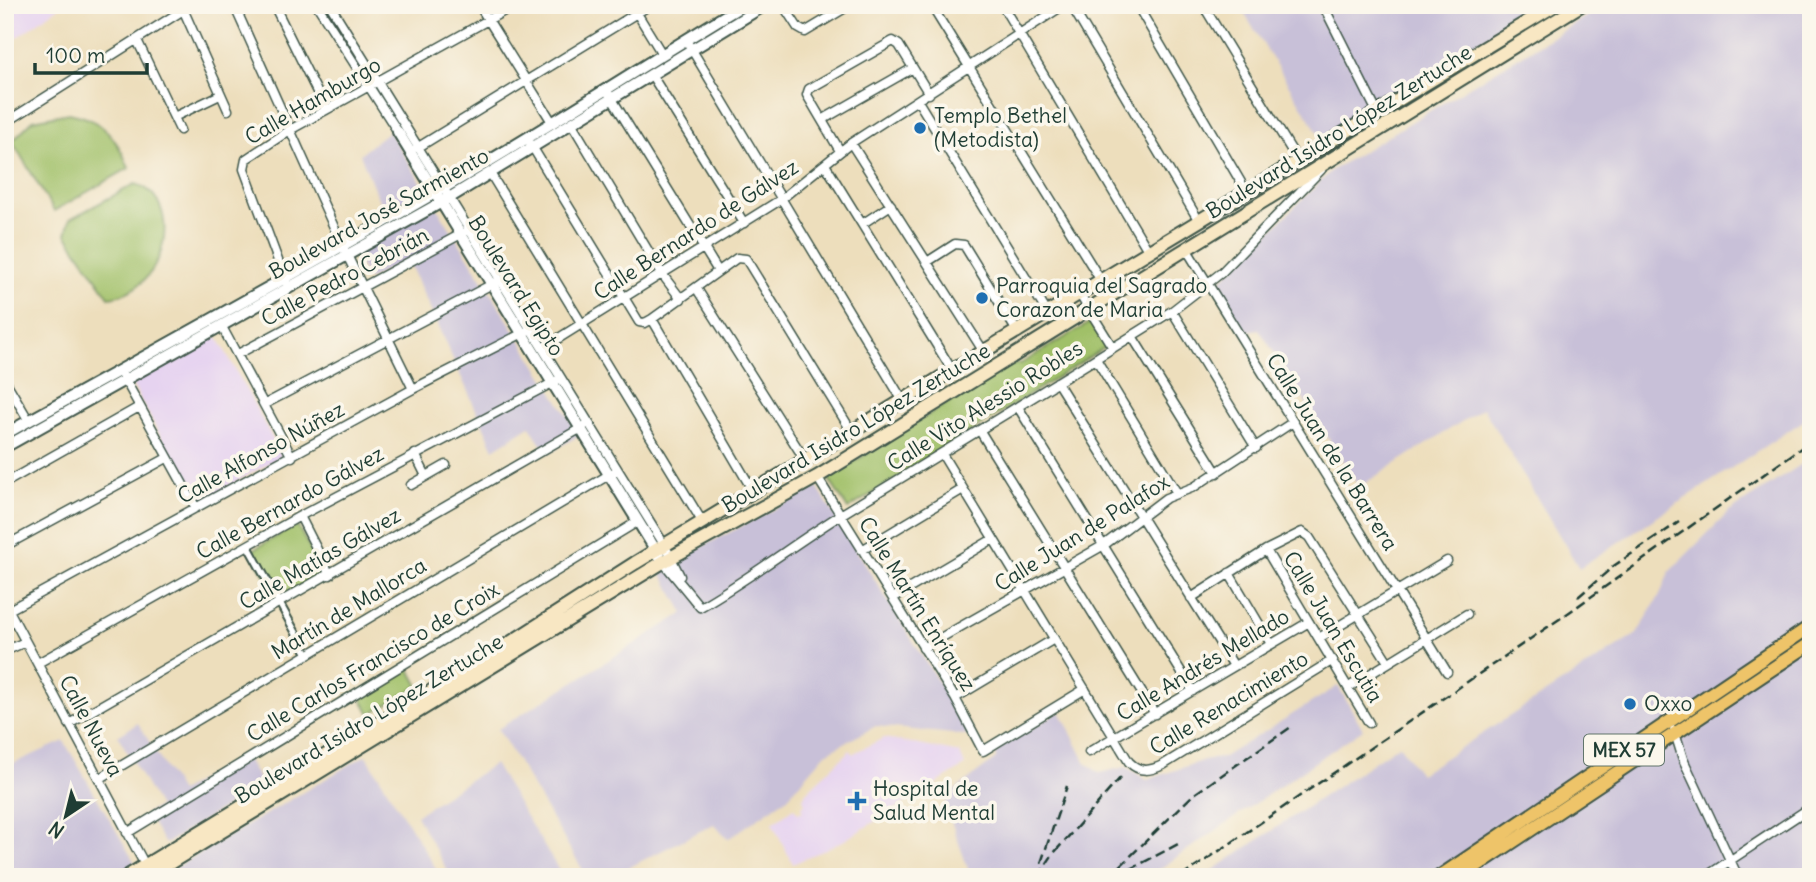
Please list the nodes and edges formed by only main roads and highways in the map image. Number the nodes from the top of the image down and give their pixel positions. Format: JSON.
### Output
{"nodes":[{"id":1,"x":1555,"y":5,"type":"edge"},
{"id":2,"x":1581,"y":5,"type":"edge"},
{"id":3,"x":1499,"y":48,"type":"junction"},
{"id":4,"x":664,"y":554,"type":"junction"},
{"id":5,"x":1811,"y":626,"type":"edge"},
{"id":6,"x":1811,"y":643,"type":"edge"},
{"id":7,"x":1517,"y":832,"type":"junction"},
{"id":8,"x":1473,"y":867,"type":"edge"},
{"id":9,"x":146,"y":871,"type":"edge"},
{"id":10,"x":126,"y":877,"type":"edge"},
{"id":11,"x":1438,"y":877,"type":"edge"},
{"id":12,"x":1460,"y":877,"type":"edge"}],
"edges":[{"from":1,"to":3,"type":"main road","name":"Boulevard Isidro López Zertuche"},
{"from":2,"to":3,"type":"main road","name":"Boulevard Isidro López Zertuche"},
{"from":3,"to":4,"type":"main road","name":"Boulevard Isidro López Zertuche"},
{"from":3,"to":4,"type":"main road","name":"Boulevard Isidro López Zertuche"},
{"from":4,"to":9,"type":"main road","name":"Boulevard Isidro López Zertuche"},
{"from":5,"to":7,"type":"main road","number":"MEX 57"},
{"from":6,"to":7,"type":"main road","number":"MEX 57"},
{"from":7,"to":8,"type":"main road","number":"MEX 57"},
{"from":8,"to":11,"type":"main road","number":"MEX 57"},
{"from":8,"to":12,"type":"main road","number":"MEX 57"},
{"from":9,"to":10,"type":"main road","name":"Boulevard Isidro López Zertuche"}]}
